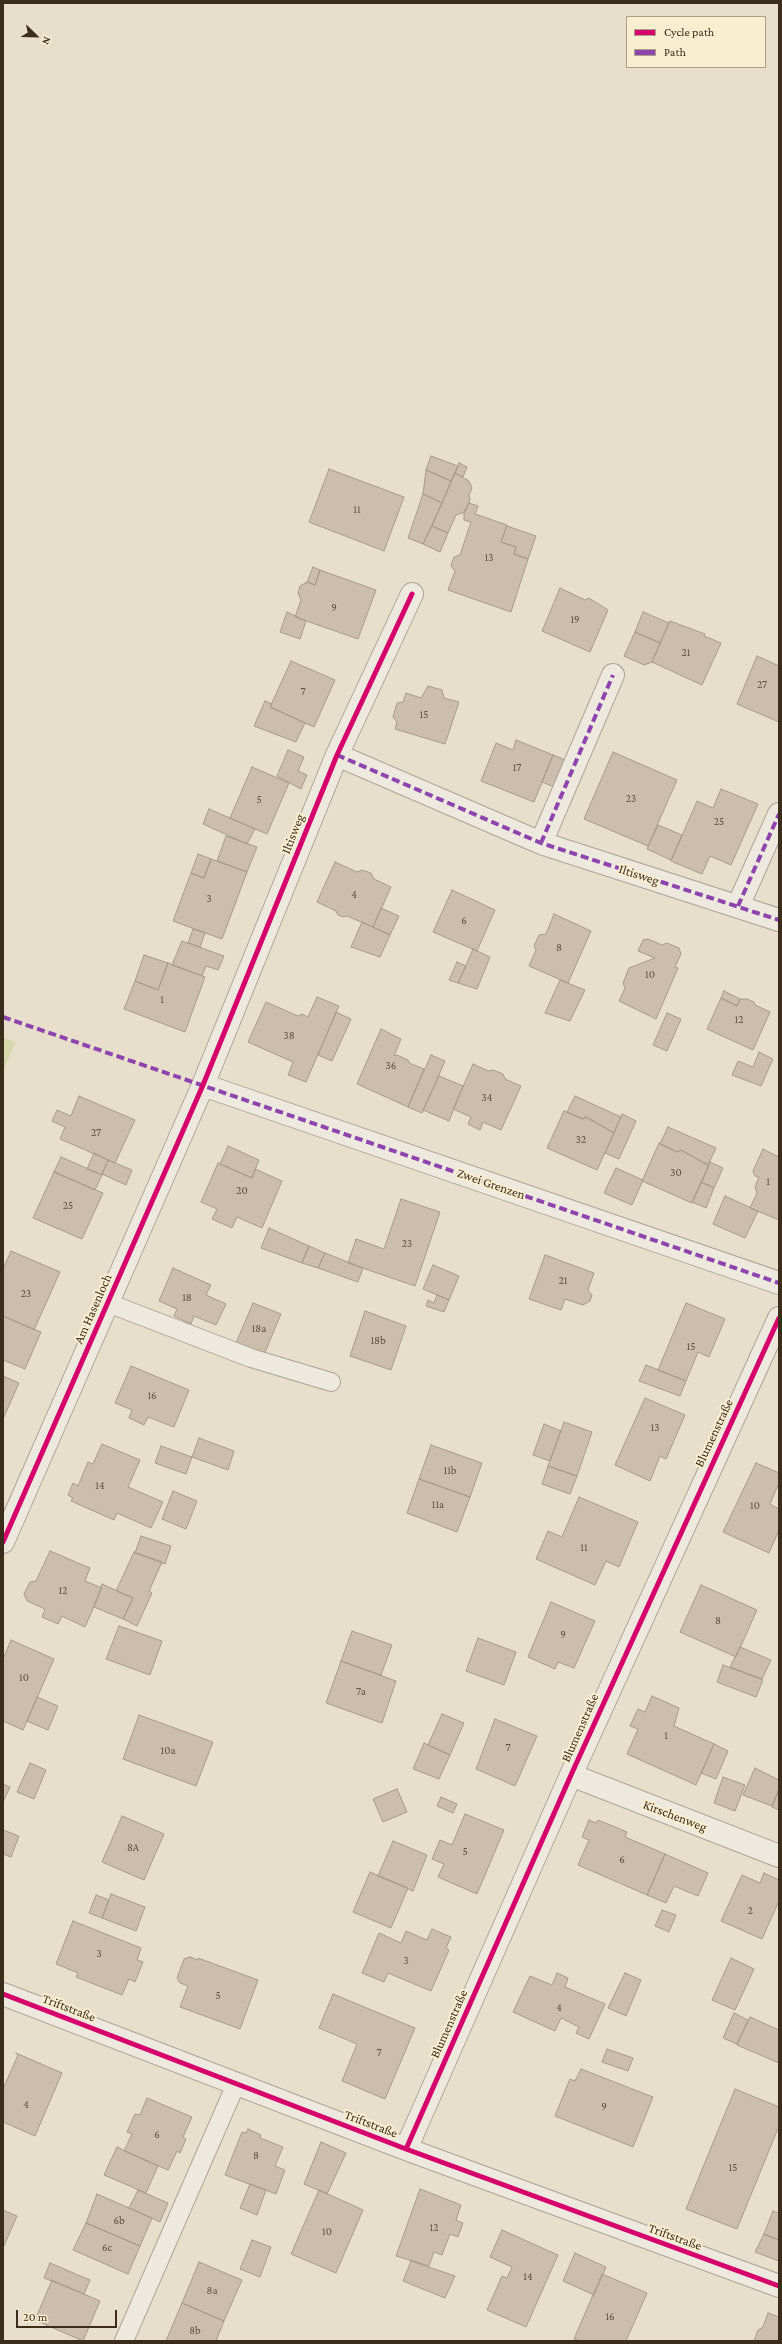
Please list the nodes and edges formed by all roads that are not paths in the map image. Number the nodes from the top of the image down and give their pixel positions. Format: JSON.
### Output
{"nodes":[{"id":1,"x":412,"y":594,"type":"dead end"},
{"id":2,"x":612,"y":675,"type":"dead end"},
{"id":3,"x":337,"y":755,"type":"junction"},
{"id":4,"x":779,"y":814,"type":"edge"},
{"id":5,"x":541,"y":843,"type":"junction"},
{"id":6,"x":738,"y":906,"type":"junction"},
{"id":7,"x":779,"y":920,"type":"edge"},
{"id":8,"x":203,"y":1085,"type":"junction"},
{"id":9,"x":779,"y":1283,"type":"edge"},
{"id":10,"x":108,"y":1303,"type":"junction"},
{"id":11,"x":779,"y":1318,"type":"edge"},
{"id":12,"x":331,"y":1382,"type":"dead end"},
{"id":13,"x":3,"y":1542,"type":"edge"},
{"id":14,"x":571,"y":1775,"type":"junction"},
{"id":15,"x":779,"y":1856,"type":"edge"},
{"id":16,"x":3,"y":1994,"type":"edge"},
{"id":17,"x":236,"y":2084,"type":"junction"},
{"id":18,"x":406,"y":2149,"type":"junction"},
{"id":19,"x":779,"y":2286,"type":"edge"},
{"id":20,"x":124,"y":2341,"type":"edge"}],
"edges":[{"from":1,"to":3,"type":"street","name":"Iltisweg"},
{"from":2,"to":5,"type":"street"},
{"from":3,"to":5,"type":"street","name":"Iltisweg"},
{"from":3,"to":8,"type":"street","name":"Iltisweg"},
{"from":4,"to":6,"type":"street"},
{"from":5,"to":6,"type":"street","name":"Iltisweg"},
{"from":6,"to":7,"type":"street","name":"Iltisweg"},
{"from":8,"to":9,"type":"street","name":"Zwei Grenzen"},
{"from":8,"to":10,"type":"street","name":"Am Hasenloch"},
{"from":10,"to":12,"type":"lane"},
{"from":10,"to":13,"type":"street","name":"Am Hasenloch"},
{"from":11,"to":14,"type":"street","name":"Blumenstraße"},
{"from":14,"to":15,"type":"street","name":"Kirschenweg"},
{"from":14,"to":18,"type":"street","name":"Blumenstraße"},
{"from":16,"to":17,"type":"street","name":"Triftstraße"},
{"from":17,"to":18,"type":"street","name":"Triftstraße"},
{"from":17,"to":20,"type":"lane"},
{"from":18,"to":19,"type":"street","name":"Triftstraße"}]}
